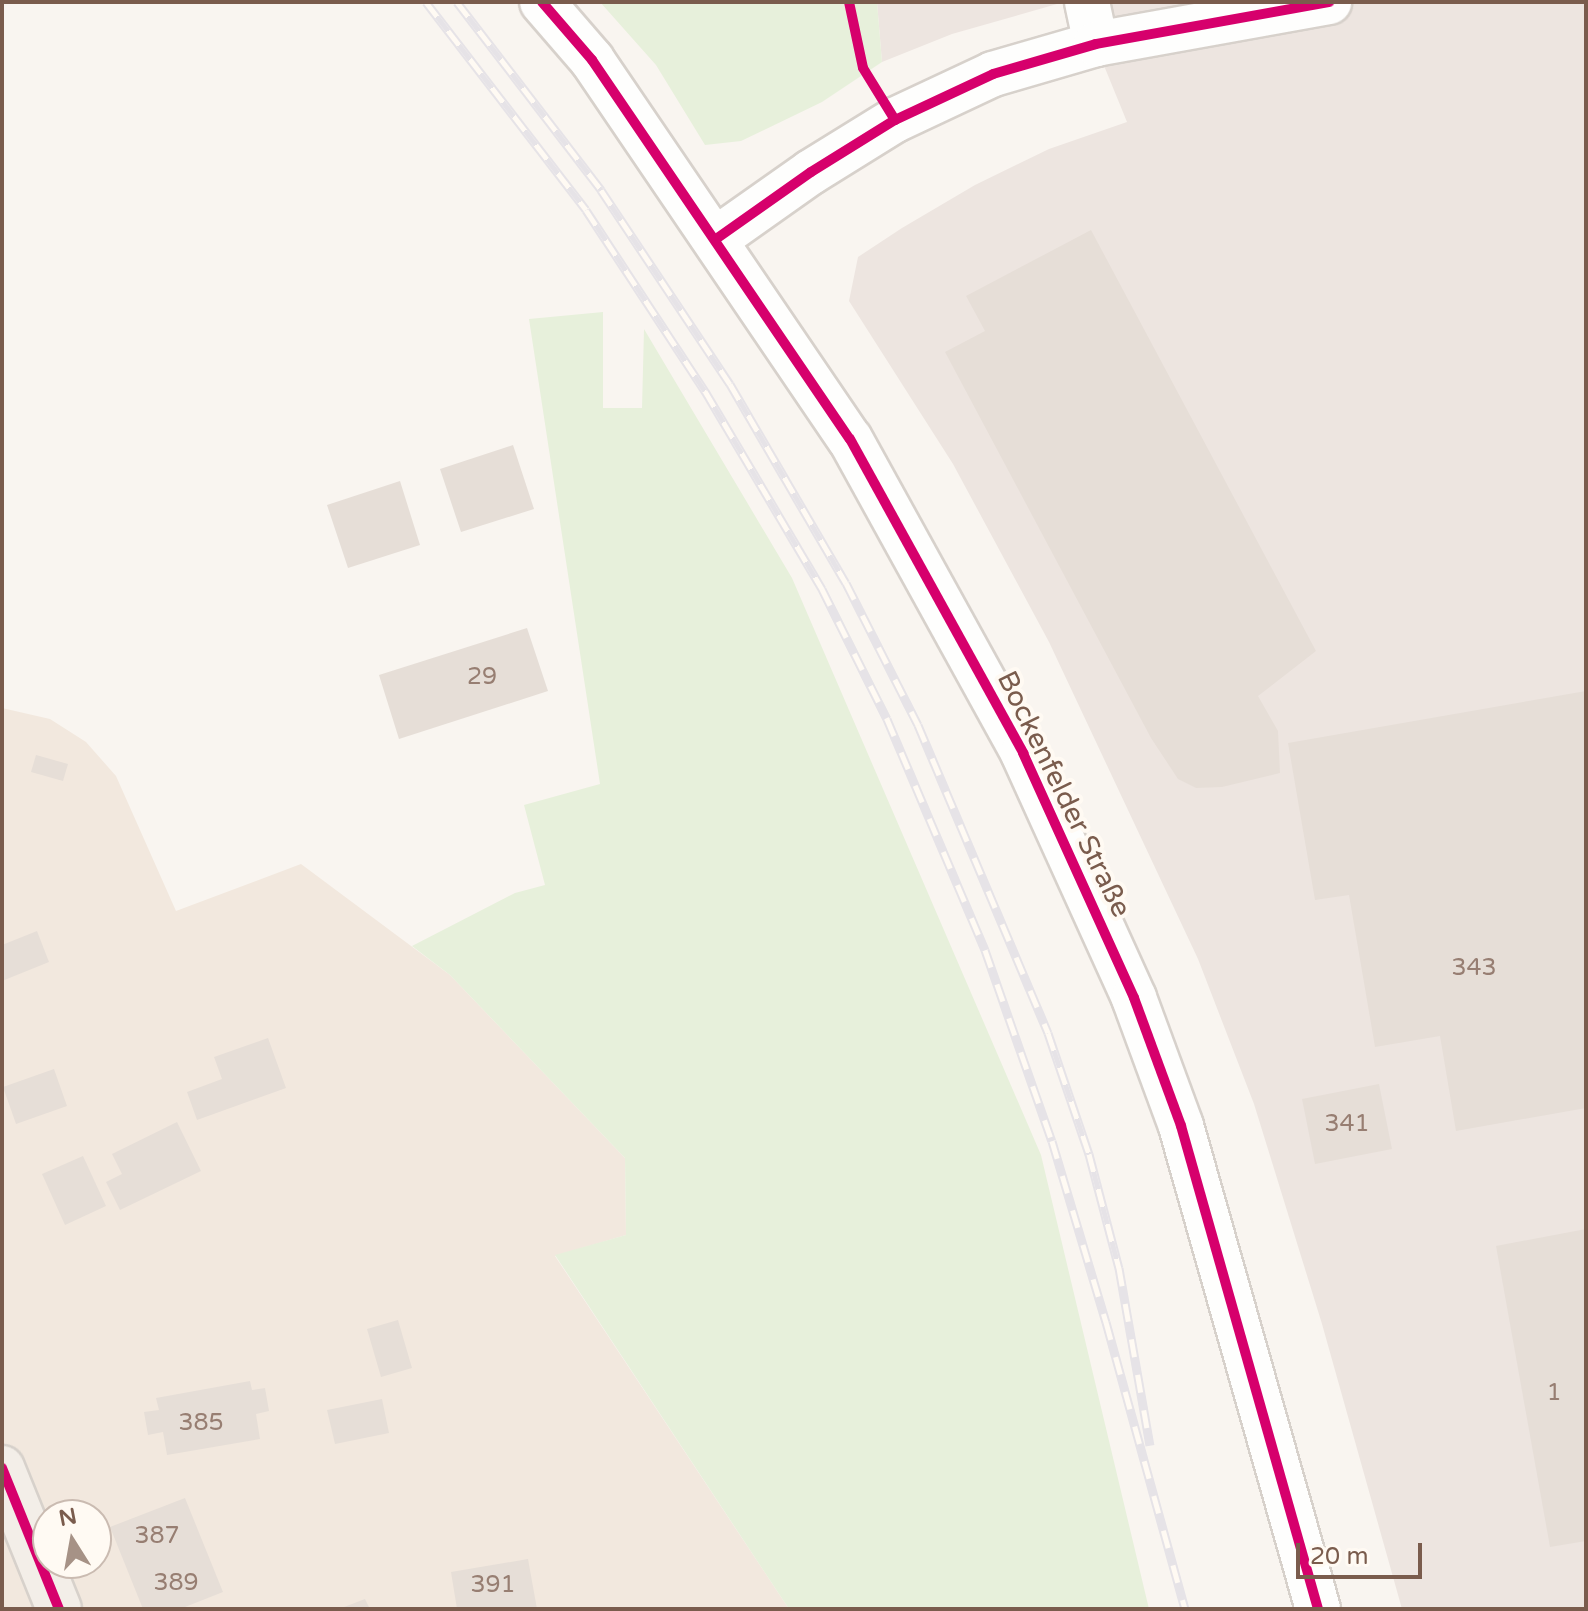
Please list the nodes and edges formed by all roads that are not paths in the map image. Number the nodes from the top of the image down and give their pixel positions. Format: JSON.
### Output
{"nodes":[{"id":1,"x":542,"y":2,"type":"edge"},
{"id":2,"x":1087,"y":2,"type":"edge"},
{"id":3,"x":1329,"y":2,"type":"edge"},
{"id":4,"x":1096,"y":44,"type":"junction"},
{"id":5,"x":716,"y":239,"type":"junction"},
{"id":6,"x":2,"y":1468,"type":"edge"},
{"id":7,"x":59,"y":1609,"type":"edge"},
{"id":8,"x":1318,"y":1609,"type":"edge"}],
"edges":[{"from":1,"to":5,"type":"street","name":"Bockenfelder Straße"},
{"from":2,"to":4,"type":"street"},
{"from":3,"to":4,"type":"street"},
{"from":4,"to":5,"type":"street"},
{"from":5,"to":8,"type":"street","name":"Bockenfelder Straße"},
{"from":6,"to":7,"type":"main road"}]}
